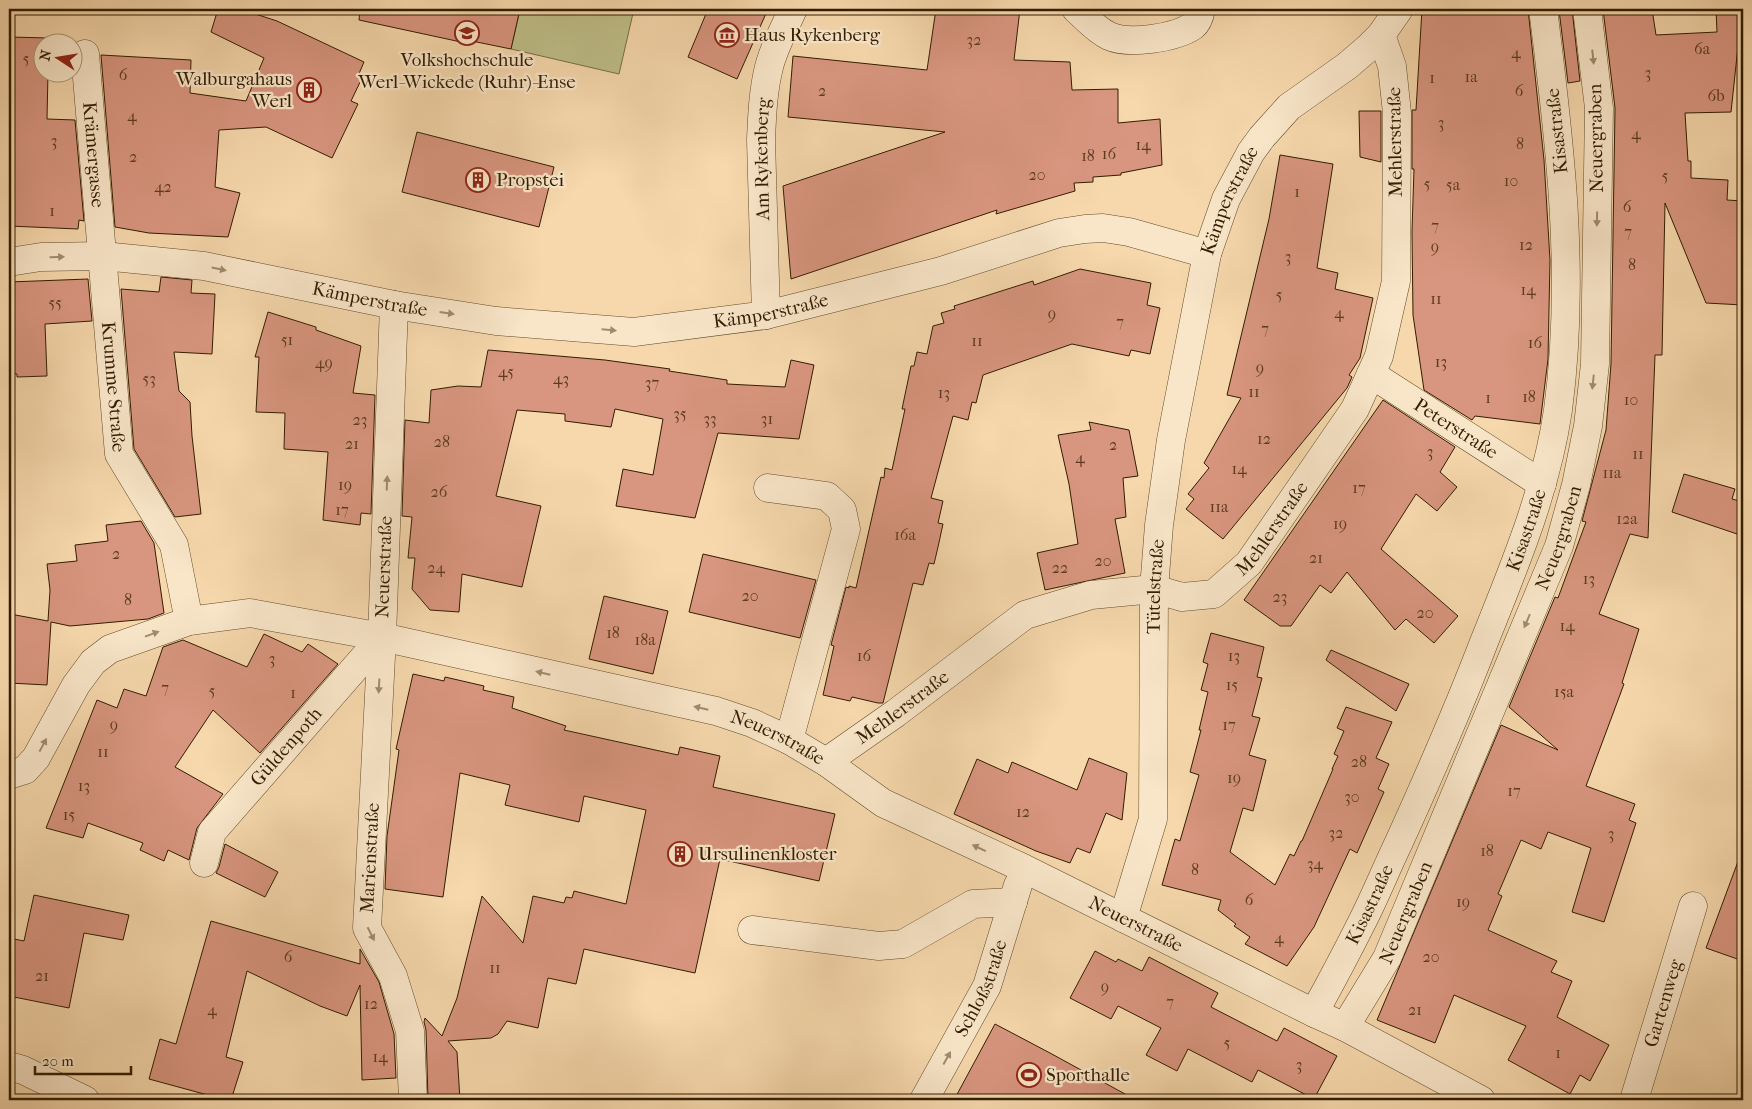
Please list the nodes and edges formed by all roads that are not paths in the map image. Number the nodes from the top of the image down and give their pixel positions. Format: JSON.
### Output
{"nodes":[{"id":1,"x":793,"y":9,"type":"edge"},
{"id":2,"x":1076,"y":9,"type":"edge"},
{"id":3,"x":1201,"y":9,"type":"edge"},
{"id":4,"x":1399,"y":9,"type":"edge"},
{"id":5,"x":1543,"y":9,"type":"edge"},
{"id":6,"x":1587,"y":9,"type":"edge"},
{"id":7,"x":1381,"y":35,"type":"junction"},
{"id":8,"x":85,"y":54,"type":"dead end"},
{"id":9,"x":1208,"y":254,"type":"junction"},
{"id":10,"x":104,"y":256,"type":"junction"},
{"id":11,"x":9,"y":262,"type":"edge"},
{"id":12,"x":394,"y":306,"type":"junction"},
{"id":13,"x":766,"y":315,"type":"junction"},
{"id":14,"x":1371,"y":374,"type":"junction"},
{"id":15,"x":1542,"y":484,"type":"junction"},
{"id":16,"x":768,"y":488,"type":"dead end"},
{"id":17,"x":1154,"y":589,"type":"junction"},
{"id":18,"x":189,"y":621,"type":"junction"},
{"id":19,"x":382,"y":637,"type":"junction"},
{"id":20,"x":789,"y":740,"type":"junction"},
{"id":21,"x":826,"y":762,"type":"junction"},
{"id":22,"x":9,"y":775,"type":"edge"},
{"id":23,"x":204,"y":863,"type":"dead end"},
{"id":24,"x":1023,"y":868,"type":"junction"},
{"id":25,"x":1013,"y":902,"type":"junction"},
{"id":26,"x":1693,"y":906,"type":"dead end"},
{"id":27,"x":1123,"y":918,"type":"junction"},
{"id":28,"x":752,"y":930,"type":"dead end"},
{"id":29,"x":1314,"y":1014,"type":"junction"},
{"id":30,"x":1345,"y":1027,"type":"junction"},
{"id":31,"x":9,"y":1066,"type":"edge"},
{"id":32,"x":1435,"y":1089,"type":"edge"},
{"id":33,"x":85,"y":1100,"type":"edge"},
{"id":34,"x":413,"y":1100,"type":"edge"},
{"id":35,"x":924,"y":1100,"type":"edge"},
{"id":36,"x":1481,"y":1100,"type":"edge"},
{"id":37,"x":1634,"y":1100,"type":"edge"}],
"edges":[{"from":1,"to":13,"type":"street","name":"Am Rykenberg"},
{"from":2,"to":3,"type":"street"},
{"from":4,"to":7,"type":"street","name":"Kämperstraße"},
{"from":5,"to":15,"type":"street","name":"Kisastraße"},
{"from":6,"to":30,"type":"street","name":"Neuergraben","one_way":true},
{"from":7,"to":9,"type":"street","name":"Kämperstraße"},
{"from":7,"to":14,"type":"street","name":"Mehlerstraße"},
{"from":8,"to":10,"type":"street","name":"Krämergasse"},
{"from":9,"to":13,"type":"street","name":"Kämperstraße"},
{"from":9,"to":17,"type":"street","name":"Tütelstraße"},
{"from":11,"to":10,"type":"street","name":"Kämperstraße","one_way":true},
{"from":10,"to":12,"type":"street","name":"Kämperstraße","one_way":true},
{"from":10,"to":18,"type":"street","name":"Krumme Straße"},
{"from":12,"to":13,"type":"street","name":"Kämperstraße","one_way":true},
{"from":19,"to":12,"type":"street","name":"Neuerstraße","one_way":true},
{"from":14,"to":15,"type":"street","name":"Peterstraße"},
{"from":14,"to":17,"type":"street","name":"Mehlerstraße"},
{"from":15,"to":29,"type":"street","name":"Kisastraße"},
{"from":16,"to":20,"type":"street"},
{"from":17,"to":21,"type":"street","name":"Mehlerstraße"},
{"from":17,"to":27,"type":"street","name":"Tütelstraße"},
{"from":18,"to":19,"type":"street"},
{"from":22,"to":18,"type":"street","one_way":true},
{"from":20,"to":19,"type":"street","name":"Neuerstraße","one_way":true},
{"from":19,"to":23,"type":"street","name":"Güldenpoth"},
{"from":19,"to":34,"type":"street","name":"Marienstraße","one_way":true},
{"from":20,"to":21,"type":"street","name":"Neuerstraße"},
{"from":24,"to":21,"type":"street","name":"Neuerstraße","one_way":true},
{"from":24,"to":25,"type":"street","name":"Schloßstraße"},
{"from":24,"to":27,"type":"street","name":"Neuerstraße"},
{"from":25,"to":28,"type":"street"},
{"from":35,"to":25,"type":"street","name":"Schloßstraße","one_way":true},
{"from":26,"to":37,"type":"street","name":"Gartenweg"},
{"from":27,"to":29,"type":"street","name":"Neuerstraße"},
{"from":29,"to":30,"type":"street","name":"Neuerstraße"},
{"from":30,"to":32,"type":"street","name":"Neuerstraße"},
{"from":31,"to":33,"type":"street"},
{"from":32,"to":36,"type":"street","name":"Neuerstraße"}]}
